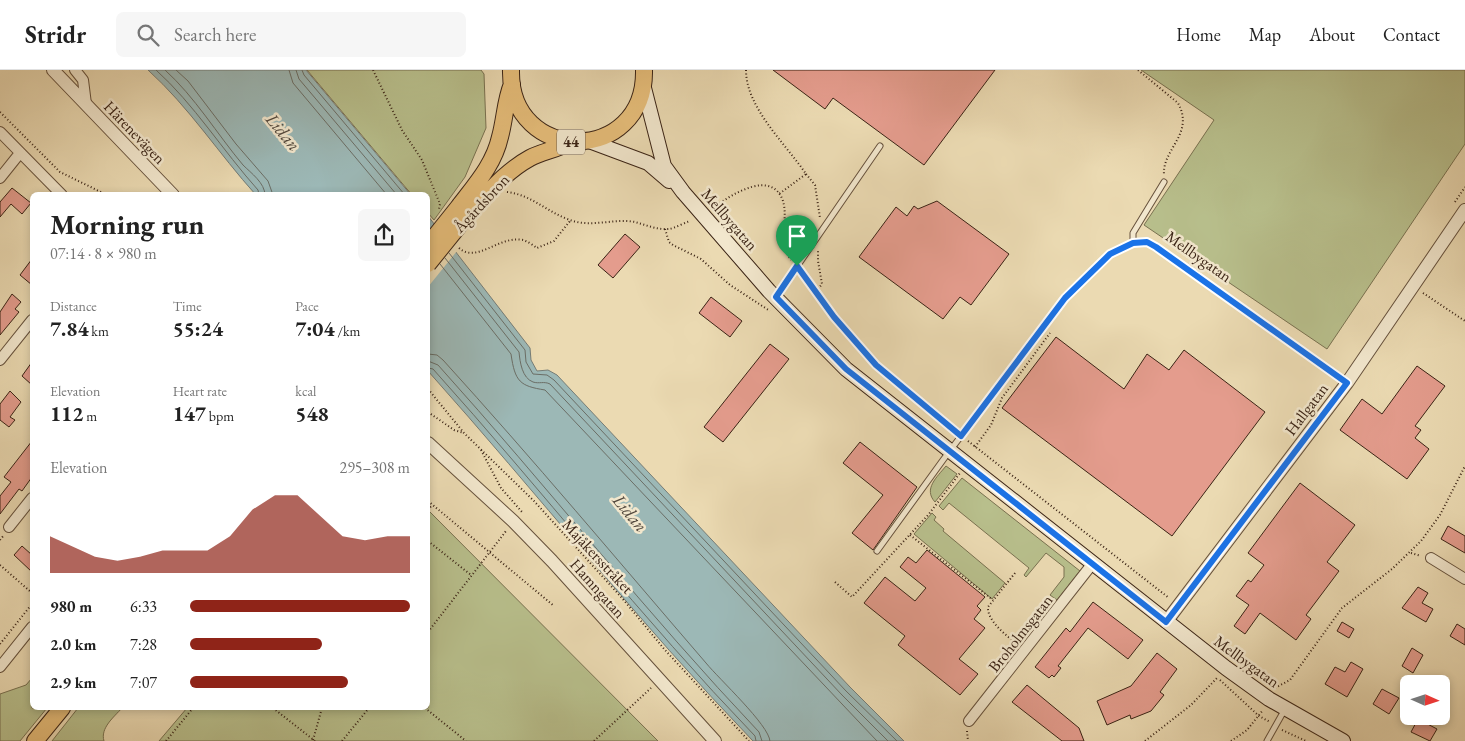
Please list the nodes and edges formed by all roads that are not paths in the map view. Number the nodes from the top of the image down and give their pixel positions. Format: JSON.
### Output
{"nodes":[{"id":1,"x":53,"y":70,"type":"edge"},
{"id":2,"x":75,"y":70,"type":"edge"},
{"id":3,"x":512,"y":77,"type":"edge"},
{"id":4,"x":644,"y":77,"type":"edge"},
{"id":5,"x":86,"y":104,"type":"junction"},
{"id":6,"x":0,"y":132,"type":"edge"},
{"id":7,"x":589,"y":141,"type":"junction"},
{"id":8,"x":569,"y":142,"type":"junction"},
{"id":9,"x":880,"y":146,"type":"dead end"},
{"id":10,"x":20,"y":153,"type":"junction"},
{"id":11,"x":0,"y":178,"type":"edge"},
{"id":12,"x":1164,"y":182,"type":"road end"},
{"id":13,"x":59,"y":192,"type":"edge"},
{"id":14,"x":170,"y":192,"type":"edge"},
{"id":15,"x":683,"y":192,"type":"junction"},
{"id":16,"x":465,"y":208,"type":"junction"},
{"id":17,"x":1465,"y":210,"type":"edge"},
{"id":18,"x":430,"y":243,"type":"edge"},
{"id":19,"x":1133,"y":243,"type":"junction"},
{"id":20,"x":430,"y":261,"type":"edge"},
{"id":21,"x":776,"y":297,"type":"junction"},
{"id":22,"x":30,"y":322,"type":"edge"},
{"id":23,"x":0,"y":360,"type":"edge"},
{"id":24,"x":1347,"y":383,"type":"junction"},
{"id":25,"x":430,"y":444,"type":"edge"},
{"id":26,"x":951,"y":449,"type":"junction"},
{"id":27,"x":430,"y":453,"type":"edge"},
{"id":28,"x":450,"y":464,"type":"junction"},
{"id":29,"x":30,"y":501,"type":"edge"},
{"id":30,"x":9,"y":527,"type":"dead end"},
{"id":31,"x":877,"y":551,"type":"dead end"},
{"id":32,"x":1431,"y":558,"type":"dead end"},
{"id":33,"x":1093,"y":563,"type":"junction"},
{"id":34,"x":1465,"y":579,"type":"edge"},
{"id":35,"x":1166,"y":622,"type":"junction"},
{"id":36,"x":30,"y":629,"type":"edge"},
{"id":37,"x":0,"y":667,"type":"edge"},
{"id":38,"x":1285,"y":708,"type":"junction"},
{"id":39,"x":60,"y":710,"type":"edge"},
{"id":40,"x":969,"y":721,"type":"dead end"},
{"id":41,"x":35,"y":741,"type":"edge"},
{"id":42,"x":715,"y":741,"type":"edge"},
{"id":43,"x":1267,"y":741,"type":"edge"},
{"id":44,"x":1343,"y":741,"type":"edge"}],
"edges":[{"from":1,"to":5,"type":"street","name":"Härenevägen"},
{"from":2,"to":5,"type":"street"},
{"from":3,"to":8,"type":"main road","number":"44"},
{"from":3,"to":16,"type":"main road","name":"Ågårdsbron","number":"44"},
{"from":4,"to":7,"type":"main road","number":"44"},
{"from":4,"to":15,"type":"main road","name":"Mellbygatan"},
{"from":5,"to":14,"type":"street","name":"Härenevägen"},
{"from":6,"to":10,"type":"street"},
{"from":7,"to":8,"type":"main road","number":"44"},
{"from":7,"to":15,"type":"main road","name":"Mellbygatan"},
{"from":8,"to":16,"type":"main road","name":"Ågårdsbron","number":"44"},
{"from":9,"to":21,"type":"lane"},
{"from":10,"to":11,"type":"street"},
{"from":10,"to":13,"type":"street"},
{"from":12,"to":19,"type":"lane"},
{"from":15,"to":21,"type":"main road","name":"Mellbygatan"},
{"from":16,"to":18,"type":"main road","name":"Ågårdsbron","number":"44","bridge":true},
{"from":16,"to":20,"type":"main road","name":"Ågårdsbron","number":"44","bridge":true},
{"from":17,"to":24,"type":"street","name":"Hallgatan"},
{"from":19,"to":24,"type":"lane","name":"Mellbygatan"},
{"from":19,"to":26,"type":"lane"},
{"from":21,"to":26,"type":"main road","name":"Mellbygatan"},
{"from":22,"to":23,"type":"street"},
{"from":24,"to":35,"type":"street","name":"Hallgatan"},
{"from":25,"to":28,"type":"street"},
{"from":26,"to":31,"type":"lane"},
{"from":26,"to":33,"type":"main road","name":"Mellbygatan"},
{"from":27,"to":28,"type":"street"},
{"from":28,"to":42,"type":"street","name":"Hamngatan"},
{"from":29,"to":30,"type":"street"},
{"from":32,"to":34,"type":"street"},
{"from":33,"to":35,"type":"main road","name":"Mellbygatan"},
{"from":33,"to":40,"type":"street","name":"Broholmsgatan"},
{"from":35,"to":38,"type":"main road","name":"Mellbygatan"},
{"from":36,"to":37,"type":"street"},
{"from":38,"to":43,"type":"lane"},
{"from":38,"to":44,"type":"main road","name":"Mellbygatan"},
{"from":39,"to":41,"type":"main road"}]}
